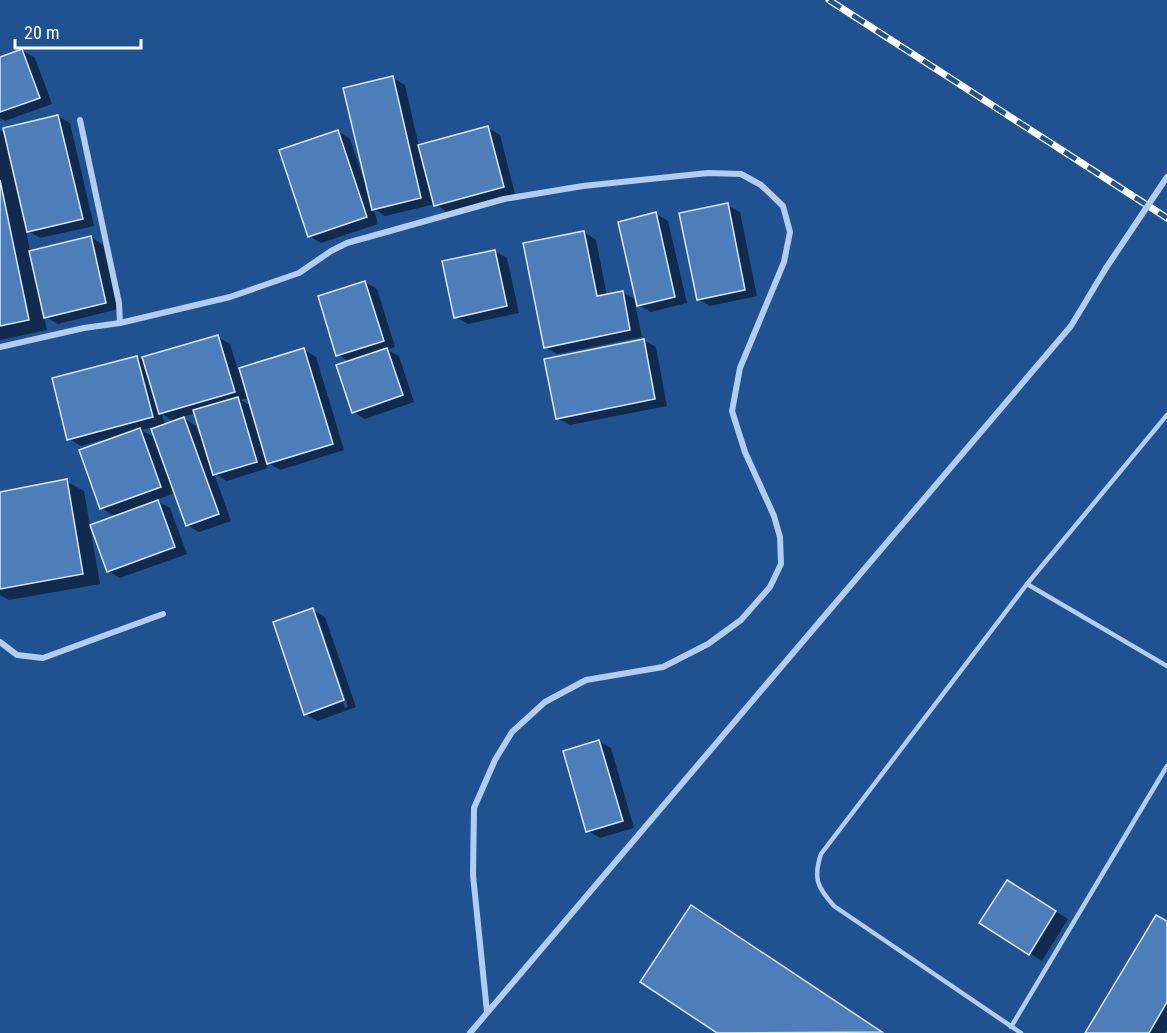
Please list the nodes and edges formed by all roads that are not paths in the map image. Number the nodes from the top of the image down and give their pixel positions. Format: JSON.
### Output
{"nodes":[{"id":1,"x":80,"y":120,"type":"dead end"},
{"id":2,"x":1167,"y":177,"type":"edge"},
{"id":3,"x":120,"y":323,"type":"junction"},
{"id":4,"x":0,"y":347,"type":"edge"},
{"id":5,"x":1167,"y":415,"type":"edge"},
{"id":6,"x":1027,"y":584,"type":"junction"},
{"id":7,"x":163,"y":614,"type":"dead end"},
{"id":8,"x":0,"y":642,"type":"edge"},
{"id":9,"x":1167,"y":666,"type":"edge"},
{"id":10,"x":1167,"y":766,"type":"edge"},
{"id":11,"x":487,"y":1012,"type":"junction"},
{"id":12,"x":1011,"y":1027,"type":"junction"},
{"id":13,"x":470,"y":1033,"type":"edge"},
{"id":14,"x":1021,"y":1033,"type":"edge"}],
"edges":[{"from":1,"to":3,"type":"street"},
{"from":2,"to":11,"type":"street","bridge":true},
{"from":3,"to":4,"type":"street"},
{"from":3,"to":11,"type":"street"},
{"from":5,"to":6,"type":"lane"},
{"from":6,"to":9,"type":"lane"},
{"from":6,"to":12,"type":"lane"},
{"from":7,"to":8,"type":"street"},
{"from":10,"to":12,"type":"lane"},
{"from":11,"to":13,"type":"street"},
{"from":12,"to":14,"type":"lane"}]}
